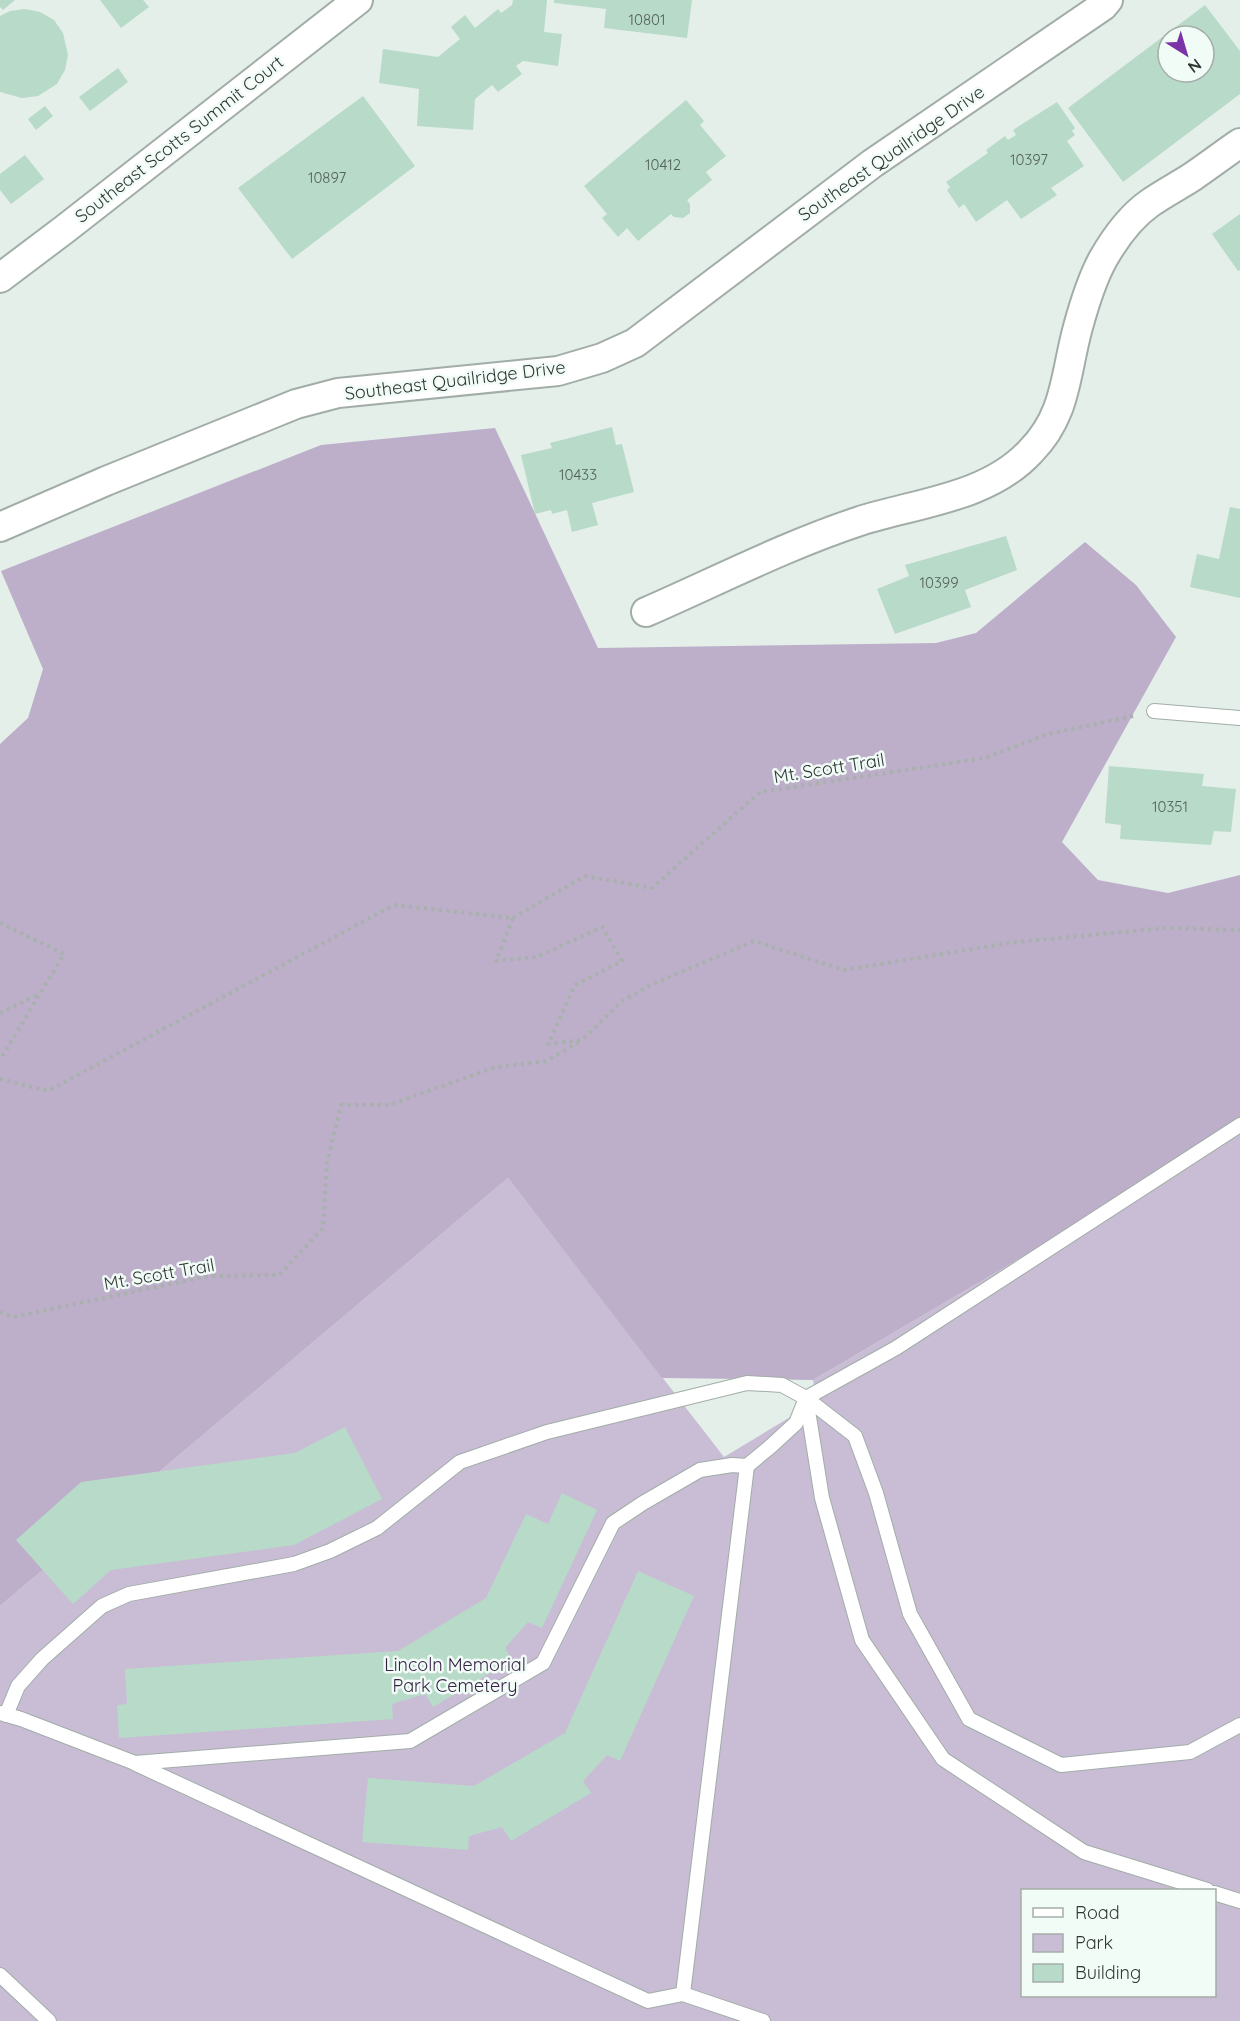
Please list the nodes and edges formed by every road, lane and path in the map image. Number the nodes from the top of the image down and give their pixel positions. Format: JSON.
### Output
{"nodes":[{"id":1,"x":358,"y":0,"type":"edge"},
{"id":2,"x":1108,"y":0,"type":"edge"},
{"id":3,"x":1240,"y":142,"type":"edge"},
{"id":4,"x":0,"y":278,"type":"edge"},
{"id":5,"x":0,"y":527,"type":"edge"},
{"id":6,"x":646,"y":612,"type":"dead end"},
{"id":7,"x":1154,"y":711,"type":"joint"},
{"id":8,"x":1240,"y":718,"type":"edge"},
{"id":9,"x":513,"y":918,"type":"junction"},
{"id":10,"x":0,"y":923,"type":"edge"},
{"id":11,"x":1240,"y":930,"type":"edge"},
{"id":12,"x":40,"y":994,"type":"junction"},
{"id":13,"x":0,"y":1013,"type":"edge"},
{"id":14,"x":582,"y":1040,"type":"junction"},
{"id":15,"x":0,"y":1060,"type":"edge"},
{"id":16,"x":0,"y":1079,"type":"edge"},
{"id":17,"x":1240,"y":1125,"type":"edge"},
{"id":18,"x":0,"y":1312,"type":"edge"},
{"id":19,"x":806,"y":1398,"type":"junction"},
{"id":20,"x":747,"y":1466,"type":"junction"},
{"id":21,"x":3,"y":1714,"type":"edge"},
{"id":22,"x":1240,"y":1725,"type":"edge"},
{"id":23,"x":135,"y":1763,"type":"junction"},
{"id":24,"x":1204,"y":1889,"type":"edge"},
{"id":25,"x":1216,"y":1893,"type":"edge"},
{"id":26,"x":1240,"y":1901,"type":"edge"},
{"id":27,"x":0,"y":1975,"type":"edge"},
{"id":28,"x":683,"y":1994,"type":"junction"},
{"id":29,"x":49,"y":2021,"type":"edge"},
{"id":30,"x":763,"y":2021,"type":"edge"}],
"edges":[{"from":1,"to":4,"type":"street","name":"Southeast Scotts Summit Court"},
{"from":2,"to":5,"type":"street","name":"Southeast Quailridge Drive"},
{"from":3,"to":6,"type":"street"},
{"from":7,"to":8,"type":"lane"},
{"from":7,"to":9,"type":"path","name":"Mt. Scott Trail"},
{"from":9,"to":14,"type":"path"},
{"from":9,"to":16,"type":"path"},
{"from":10,"to":12,"type":"path"},
{"from":11,"to":14,"type":"path","name":"Mt. Scott Trail"},
{"from":12,"to":13,"type":"path"},
{"from":12,"to":15,"type":"path"},
{"from":14,"to":18,"type":"path","name":"Mt. Scott Trail"},
{"from":17,"to":19,"type":"lane"},
{"from":19,"to":20,"type":"lane"},
{"from":19,"to":21,"type":"lane"},
{"from":19,"to":22,"type":"lane"},
{"from":19,"to":24,"type":"lane"},
{"from":20,"to":23,"type":"lane"},
{"from":20,"to":28,"type":"lane"},
{"from":21,"to":23,"type":"lane"},
{"from":23,"to":28,"type":"lane"},
{"from":25,"to":26,"type":"lane"},
{"from":27,"to":29,"type":"lane"},
{"from":28,"to":30,"type":"lane"}]}
